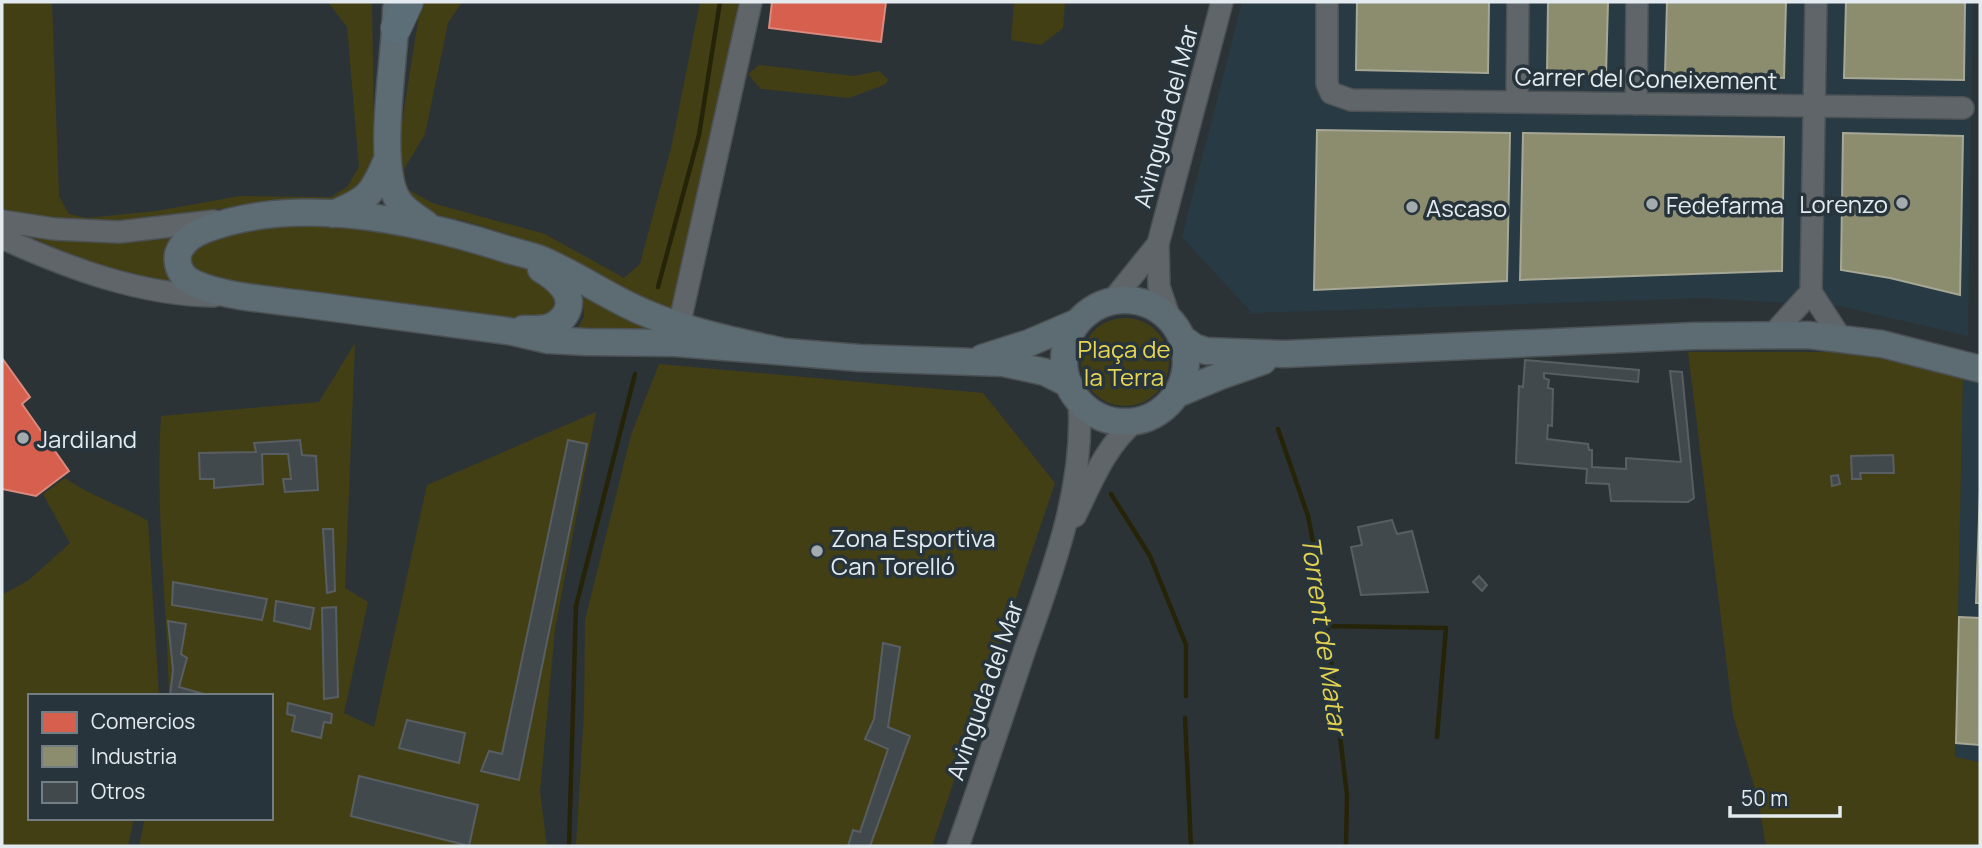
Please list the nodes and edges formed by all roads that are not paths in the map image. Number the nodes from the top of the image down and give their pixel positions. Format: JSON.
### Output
{"nodes":[{"id":1,"x":408,"y":2,"type":"edge"},
{"id":2,"x":751,"y":2,"type":"edge"},
{"id":3,"x":1222,"y":2,"type":"edge"},
{"id":4,"x":1327,"y":2,"type":"edge"},
{"id":5,"x":1518,"y":2,"type":"edge"},
{"id":6,"x":1637,"y":2,"type":"edge"},
{"id":7,"x":1816,"y":2,"type":"edge"},
{"id":8,"x":392,"y":11,"type":"edge"},
{"id":9,"x":1517,"y":102,"type":"junction"},
{"id":10,"x":1636,"y":104,"type":"junction"},
{"id":11,"x":1815,"y":106,"type":"junction"},
{"id":12,"x":1963,"y":108,"type":"dead end"},
{"id":13,"x":386,"y":162,"type":"junction"},
{"id":14,"x":334,"y":214,"type":"junction"},
{"id":15,"x":230,"y":220,"type":"junction"},
{"id":16,"x":2,"y":221,"type":"edge"},
{"id":17,"x":431,"y":226,"type":"junction"},
{"id":18,"x":2,"y":237,"type":"edge"},
{"id":19,"x":1158,"y":244,"type":"junction"},
{"id":20,"x":516,"y":253,"type":"junction"},
{"id":21,"x":1811,"y":292,"type":"junction"},
{"id":22,"x":242,"y":296,"type":"junction"},
{"id":23,"x":1112,"y":301,"type":"junction"},
{"id":24,"x":1078,"y":322,"type":"junction"},
{"id":25,"x":679,"y":326,"type":"junction"},
{"id":26,"x":1176,"y":329,"type":"junction"},
{"id":27,"x":508,"y":331,"type":"junction"},
{"id":28,"x":1773,"y":334,"type":"junction"},
{"id":29,"x":1840,"y":337,"type":"junction"},
{"id":30,"x":780,"y":351,"type":"junction"},
{"id":31,"x":1285,"y":354,"type":"junction"},
{"id":32,"x":970,"y":361,"type":"junction"},
{"id":33,"x":1980,"y":369,"type":"edge"},
{"id":34,"x":1074,"y":392,"type":"junction"},
{"id":35,"x":1177,"y":394,"type":"junction"},
{"id":36,"x":1136,"y":421,"type":"junction"},
{"id":37,"x":1059,"y":550,"type":"junction"},
{"id":38,"x":958,"y":846,"type":"edge"}],
"edges":[{"from":1,"to":8,"type":"highway"},
{"from":2,"to":25,"type":"street"},
{"from":3,"to":19,"type":"street","name":"Avinguda del Mar"},
{"from":4,"to":9,"type":"street","name":"Carrer del Coneixement"},
{"from":5,"to":9,"type":"street"},
{"from":6,"to":10,"type":"street"},
{"from":7,"to":11,"type":"street"},
{"from":8,"to":13,"type":"main road"},
{"from":9,"to":10,"type":"street","name":"Carrer del Coneixement"},
{"from":10,"to":11,"type":"street","name":"Carrer del Coneixement"},
{"from":11,"to":12,"type":"street","name":"Carrer del Coneixement"},
{"from":11,"to":21,"type":"street"},
{"from":13,"to":14,"type":"main road"},
{"from":13,"to":17,"type":"main road"},
{"from":14,"to":15,"type":"main road"},
{"from":14,"to":17,"type":"main road"},
{"from":15,"to":16,"type":"street"},
{"from":15,"to":22,"type":"main road"},
{"from":17,"to":20,"type":"main road"},
{"from":18,"to":22,"type":"street"},
{"from":19,"to":23,"type":"street","name":"Avinguda del Mar"},
{"from":19,"to":26,"type":"street","name":"Avinguda del Mar"},
{"from":20,"to":25,"type":"main road"},
{"from":20,"to":27,"type":"main road"},
{"from":21,"to":28,"type":"street"},
{"from":21,"to":29,"type":"street"},
{"from":22,"to":27,"type":"main road"},
{"from":23,"to":24,"type":"main road"},
{"from":23,"to":26,"type":"main road"},
{"from":24,"to":32,"type":"main road"},
{"from":24,"to":34,"type":"main road"},
{"from":25,"to":30,"type":"main road"},
{"from":26,"to":31,"type":"main road"},
{"from":26,"to":35,"type":"main road"},
{"from":27,"to":30,"type":"main road"},
{"from":28,"to":29,"type":"main road"},
{"from":28,"to":31,"type":"main road"},
{"from":29,"to":33,"type":"main road"},
{"from":30,"to":32,"type":"main road"},
{"from":31,"to":35,"type":"main road"},
{"from":32,"to":34,"type":"main road"},
{"from":34,"to":36,"type":"main road"},
{"from":34,"to":37,"type":"street","name":"Avinguda del Mar"},
{"from":35,"to":36,"type":"main road"},
{"from":36,"to":37,"type":"street","name":"Avinguda del Mar"},
{"from":37,"to":38,"type":"street","name":"Avinguda del Mar"}]}
